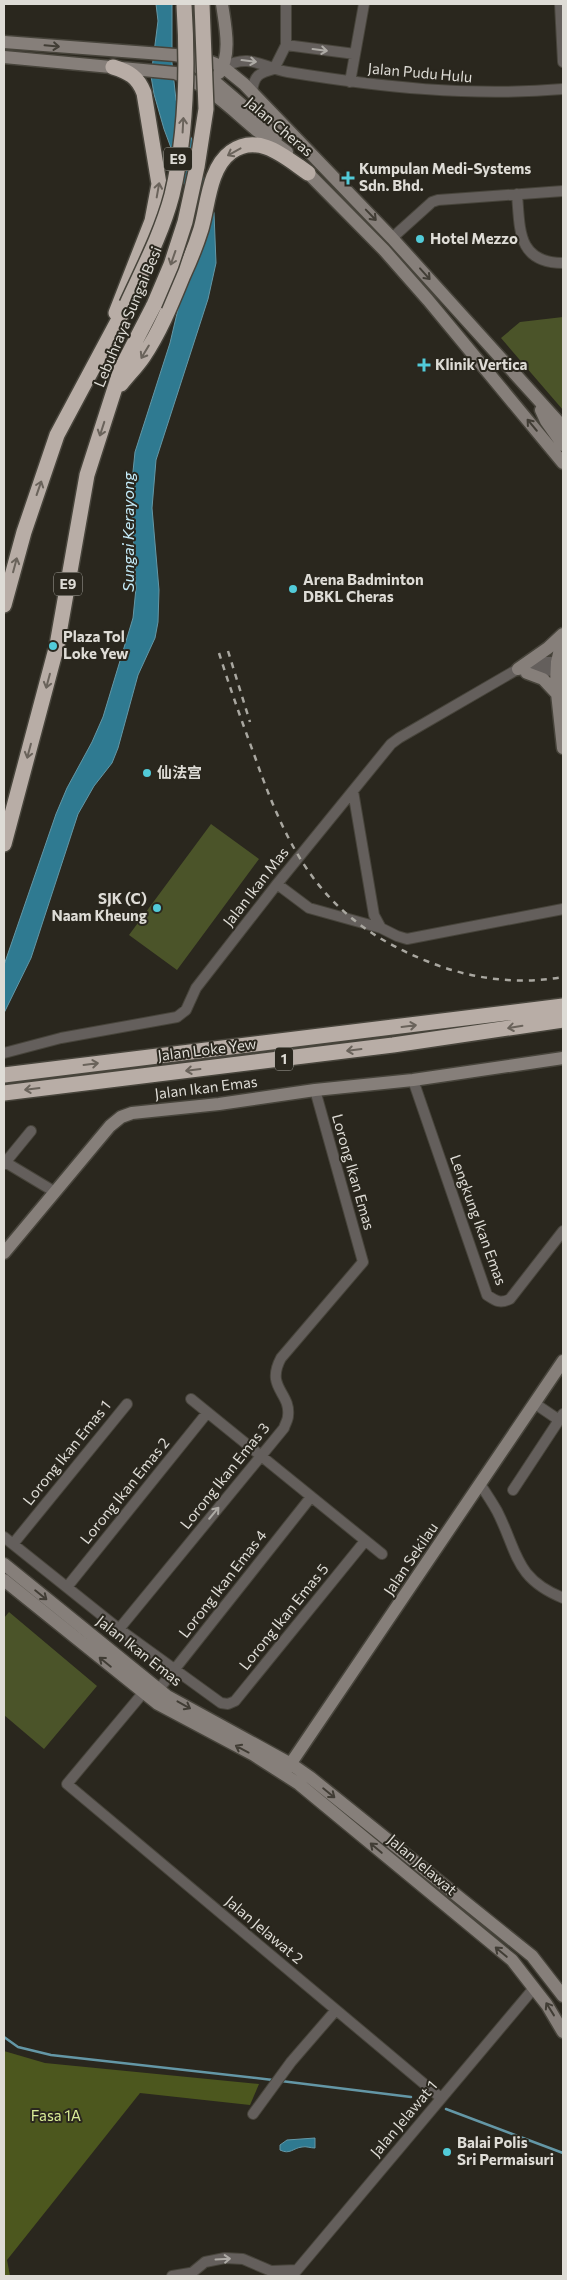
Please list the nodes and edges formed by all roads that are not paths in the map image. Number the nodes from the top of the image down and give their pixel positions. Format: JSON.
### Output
{"nodes":[{"id":1,"x":184,"y":4,"type":"edge"},
{"id":2,"x":194,"y":4,"type":"edge"},
{"id":3,"x":202,"y":4,"type":"edge"},
{"id":4,"x":222,"y":4,"type":"edge"},
{"id":5,"x":286,"y":4,"type":"edge"},
{"id":6,"x":364,"y":4,"type":"edge"},
{"id":7,"x":560,"y":4,"type":"edge"},
{"id":8,"x":4,"y":42,"type":"edge"},
{"id":9,"x":195,"y":42,"type":"junction"},
{"id":10,"x":286,"y":45,"type":"junction"},
{"id":11,"x":355,"y":54,"type":"junction"},
{"id":12,"x":176,"y":56,"type":"junction"},
{"id":13,"x":4,"y":57,"type":"edge"},
{"id":14,"x":196,"y":59,"type":"junction"},
{"id":15,"x":563,"y":62,"type":"edge"},
{"id":16,"x":113,"y":67,"type":"junction"},
{"id":17,"x":223,"y":67,"type":"junction"},
{"id":18,"x":274,"y":69,"type":"junction"},
{"id":19,"x":350,"y":82,"type":"junction"},
{"id":20,"x":209,"y":83,"type":"junction"},
{"id":21,"x":563,"y":90,"type":"edge"},
{"id":22,"x":252,"y":92,"type":"junction"},
{"id":23,"x":308,"y":173,"type":"junction"},
{"id":24,"x":563,"y":191,"type":"edge"},
{"id":25,"x":517,"y":194,"type":"junction"},
{"id":26,"x":392,"y":238,"type":"junction"},
{"id":27,"x":563,"y":263,"type":"edge"},
{"id":28,"x":161,"y":307,"type":"junction"},
{"id":29,"x":101,"y":352,"type":"junction"},
{"id":30,"x":536,"y":399,"type":"junction"},
{"id":31,"x":563,"y":428,"type":"edge"},
{"id":32,"x":563,"y":444,"type":"edge"},
{"id":33,"x":563,"y":463,"type":"edge"},
{"id":34,"x":4,"y":605,"type":"edge"},
{"id":35,"x":563,"y":635,"type":"edge"},
{"id":36,"x":557,"y":666,"type":"junction"},
{"id":37,"x":522,"y":671,"type":"junction"},
{"id":38,"x":557,"y":694,"type":"junction"},
{"id":39,"x":563,"y":748,"type":"edge"},
{"id":40,"x":353,"y":791,"type":"junction"},
{"id":41,"x":4,"y":844,"type":"edge"},
{"id":42,"x":277,"y":884,"type":"junction"},
{"id":43,"x":563,"y":909,"type":"edge"},
{"id":44,"x":381,"y":928,"type":"junction"},
{"id":45,"x":563,"y":1006,"type":"edge"},
{"id":46,"x":563,"y":1020,"type":"edge"},
{"id":47,"x":4,"y":1053,"type":"edge"},
{"id":48,"x":563,"y":1058,"type":"edge"},
{"id":49,"x":6,"y":1075,"type":"edge"},
{"id":50,"x":413,"y":1080,"type":"junction"},
{"id":51,"x":315,"y":1090,"type":"junction"},
{"id":52,"x":4,"y":1093,"type":"edge"},
{"id":53,"x":31,"y":1131,"type":"dead end"},
{"id":54,"x":4,"y":1163,"type":"edge"},
{"id":55,"x":55,"y":1192,"type":"junction"},
{"id":56,"x":563,"y":1231,"type":"edge"},
{"id":57,"x":4,"y":1253,"type":"edge"},
{"id":58,"x":363,"y":1262,"type":"joint"},
{"id":59,"x":563,"y":1361,"type":"edge"},
{"id":60,"x":191,"y":1399,"type":"dead end"},
{"id":61,"x":534,"y":1403,"type":"junction"},
{"id":62,"x":127,"y":1404,"type":"dead end"},
{"id":63,"x":208,"y":1413,"type":"junction"},
{"id":64,"x":561,"y":1417,"type":"edge"},
{"id":65,"x":261,"y":1456,"type":"junction"},
{"id":66,"x":480,"y":1484,"type":"junction"},
{"id":67,"x":513,"y":1490,"type":"dead end"},
{"id":68,"x":311,"y":1497,"type":"junction"},
{"id":69,"x":4,"y":1537,"type":"edge"},
{"id":70,"x":365,"y":1541,"type":"junction"},
{"id":71,"x":12,"y":1544,"type":"junction"},
{"id":72,"x":382,"y":1554,"type":"dead end"},
{"id":73,"x":4,"y":1564,"type":"edge"},
{"id":74,"x":4,"y":1580,"type":"edge"},
{"id":75,"x":66,"y":1587,"type":"junction"},
{"id":76,"x":563,"y":1598,"type":"edge"},
{"id":77,"x":119,"y":1630,"type":"junction"},
{"id":78,"x":174,"y":1670,"type":"junction"},
{"id":79,"x":158,"y":1689,"type":"junction"},
{"id":80,"x":143,"y":1693,"type":"junction"},
{"id":81,"x":287,"y":1769,"type":"junction"},
{"id":82,"x":532,"y":1956,"type":"junction"},
{"id":83,"x":534,"y":1988,"type":"junction"},
{"id":84,"x":562,"y":1993,"type":"edge"},
{"id":85,"x":336,"y":2010,"type":"junction"},
{"id":86,"x":563,"y":2032,"type":"edge"},
{"id":87,"x":441,"y":2098,"type":"junction"},
{"id":88,"x":253,"y":2114,"type":"dead end"},
{"id":89,"x":264,"y":2272,"type":"edge"},
{"id":90,"x":294,"y":2273,"type":"edge"},
{"id":91,"x":189,"y":2274,"type":"edge"},
{"id":92,"x":172,"y":2276,"type":"edge"}],
"edges":[{"from":29,"to":1,"type":"highway","name":"Lebuhraya Sungai Besi","number":"E9","one_way":true,"bridge":true},
{"from":2,"to":9,"type":"street"},
{"from":3,"to":28,"type":"highway","name":"Lebuhraya Sungai Besi","number":"E9","one_way":true,"bridge":true},
{"from":4,"to":17,"type":"street"},
{"from":5,"to":10,"type":"street"},
{"from":6,"to":11,"type":"street"},
{"from":7,"to":15,"type":"street"},
{"from":8,"to":12,"type":"street","name":"Jalan Cheras","one_way":true},
{"from":9,"to":12,"type":"street"},
{"from":9,"to":14,"type":"street"},
{"from":10,"to":11,"type":"street","one_way":true},
{"from":10,"to":18,"type":"street"},
{"from":11,"to":19,"type":"street"},
{"from":12,"to":14,"type":"street","name":"Jalan Cheras"},
{"from":13,"to":16,"type":"street"},
{"from":14,"to":17,"type":"street","name":"Jalan Cheras"},
{"from":14,"to":20,"type":"street"},
{"from":16,"to":20,"type":"street"},
{"from":29,"to":16,"type":"highway","one_way":true},
{"from":17,"to":18,"type":"street","name":"Jalan Pudu Hulu","one_way":true},
{"from":17,"to":20,"type":"street"},
{"from":17,"to":22,"type":"street","name":"Jalan Cheras"},
{"from":18,"to":19,"type":"street","name":"Jalan Pudu Hulu"},
{"from":18,"to":22,"type":"street"},
{"from":19,"to":21,"type":"street","name":"Jalan Pudu Hulu"},
{"from":20,"to":23,"type":"street","name":"Jalan Cheras"},
{"from":22,"to":26,"type":"street","name":"Jalan Cheras","one_way":true},
{"from":23,"to":28,"type":"highway","one_way":true},
{"from":33,"to":23,"type":"street","name":"Jalan Cheras","one_way":true},
{"from":24,"to":25,"type":"street"},
{"from":25,"to":26,"type":"street"},
{"from":25,"to":27,"type":"street"},
{"from":26,"to":30,"type":"street","name":"Jalan Cheras","one_way":true},
{"from":28,"to":41,"type":"highway","name":"Lebuhraya Sungai Besi","number":"E9","one_way":true},
{"from":34,"to":29,"type":"highway","name":"Lebuhraya Sungai Besi","number":"E9","one_way":true},
{"from":30,"to":31,"type":"street","name":"Jalan Cheras"},
{"from":30,"to":32,"type":"street"},
{"from":35,"to":36,"type":"street"},
{"from":35,"to":37,"type":"street"},
{"from":36,"to":37,"type":"street","name":"Jalan Ikan Mas"},
{"from":36,"to":38,"type":"street"},
{"from":37,"to":38,"type":"street"},
{"from":37,"to":40,"type":"street","name":"Jalan Ikan Mas"},
{"from":38,"to":39,"type":"street"},
{"from":40,"to":42,"type":"street","name":"Jalan Ikan Mas"},
{"from":40,"to":44,"type":"street"},
{"from":42,"to":44,"type":"street"},
{"from":42,"to":47,"type":"street","name":"Jalan Ikan Mas"},
{"from":43,"to":44,"type":"street"},
{"from":49,"to":45,"type":"highway","name":"Jalan Loke Yew","number":"1","one_way":true},
{"from":46,"to":52,"type":"highway","name":"Jalan Loke Yew","number":"1","one_way":true},
{"from":48,"to":50,"type":"street","name":"Jalan Ikan Emas"},
{"from":50,"to":51,"type":"street","name":"Jalan Ikan Emas"},
{"from":50,"to":56,"type":"street","name":"Lengkung Ikan Emas"},
{"from":51,"to":55,"type":"street","name":"Jalan Ikan Emas"},
{"from":51,"to":58,"type":"street","name":"Lorong Ikan Emas"},
{"from":53,"to":54,"type":"street"},
{"from":54,"to":55,"type":"street"},
{"from":55,"to":57,"type":"street","name":"Jalan Ikan Emas"},
{"from":58,"to":65,"type":"street","name":"Lorong Ikan Emas 3"},
{"from":59,"to":61,"type":"street","name":"Jalan Sekilau"},
{"from":60,"to":63,"type":"street"},
{"from":61,"to":64,"type":"street"},
{"from":61,"to":66,"type":"street","name":"Jalan Sekilau"},
{"from":62,"to":71,"type":"street","name":"Lorong Ikan Emas 1"},
{"from":63,"to":65,"type":"street"},
{"from":63,"to":75,"type":"street","name":"Lorong Ikan Emas 2"},
{"from":64,"to":67,"type":"street"},
{"from":65,"to":68,"type":"street"},
{"from":77,"to":65,"type":"street","name":"Lorong Ikan Emas 3","one_way":true},
{"from":66,"to":76,"type":"street"},
{"from":66,"to":81,"type":"street","name":"Jalan Sekilau"},
{"from":68,"to":70,"type":"street"},
{"from":68,"to":78,"type":"street","name":"Lorong Ikan Emas 4"},
{"from":69,"to":71,"type":"street"},
{"from":70,"to":72,"type":"street"},
{"from":70,"to":78,"type":"street","name":"Lorong Ikan Emas 5"},
{"from":71,"to":75,"type":"street"},
{"from":73,"to":79,"type":"street","name":"Jalan Ikan Emas","one_way":true},
{"from":80,"to":74,"type":"street","name":"Jalan Ikan Emas","one_way":true},
{"from":75,"to":77,"type":"street"},
{"from":77,"to":78,"type":"street"},
{"from":78,"to":79,"type":"street","name":"Lorong Ikan Emas 4"},
{"from":79,"to":80,"type":"street"},
{"from":79,"to":81,"type":"street","name":"Jalan Ikan Emas","one_way":true},
{"from":81,"to":80,"type":"street","name":"Jalan Ikan Emas","one_way":true},
{"from":80,"to":85,"type":"street","name":"Jalan Jelawat 2"},
{"from":81,"to":82,"type":"street","name":"Jalan Jelawat","one_way":true},
{"from":83,"to":81,"type":"street","name":"Jalan Jelawat","one_way":true},
{"from":82,"to":83,"type":"street"},
{"from":82,"to":84,"type":"street","name":"Jalan Jelawat"},
{"from":83,"to":84,"type":"street"},
{"from":86,"to":83,"type":"street","name":"Jalan Jelawat","one_way":true},
{"from":83,"to":87,"type":"street","name":"Jalan Jelawat 1"},
{"from":85,"to":87,"type":"street","name":"Jalan Jelawat 2"},
{"from":85,"to":88,"type":"street"},
{"from":87,"to":90,"type":"street","name":"Jalan Jelawat 1"},
{"from":89,"to":90,"type":"street","name":"Jalan Jelawat 1"},
{"from":91,"to":89,"type":"street","name":"Jalan Jelawat 1","one_way":true},
{"from":91,"to":92,"type":"street","name":"Jalan Jelawat 1"}]}
